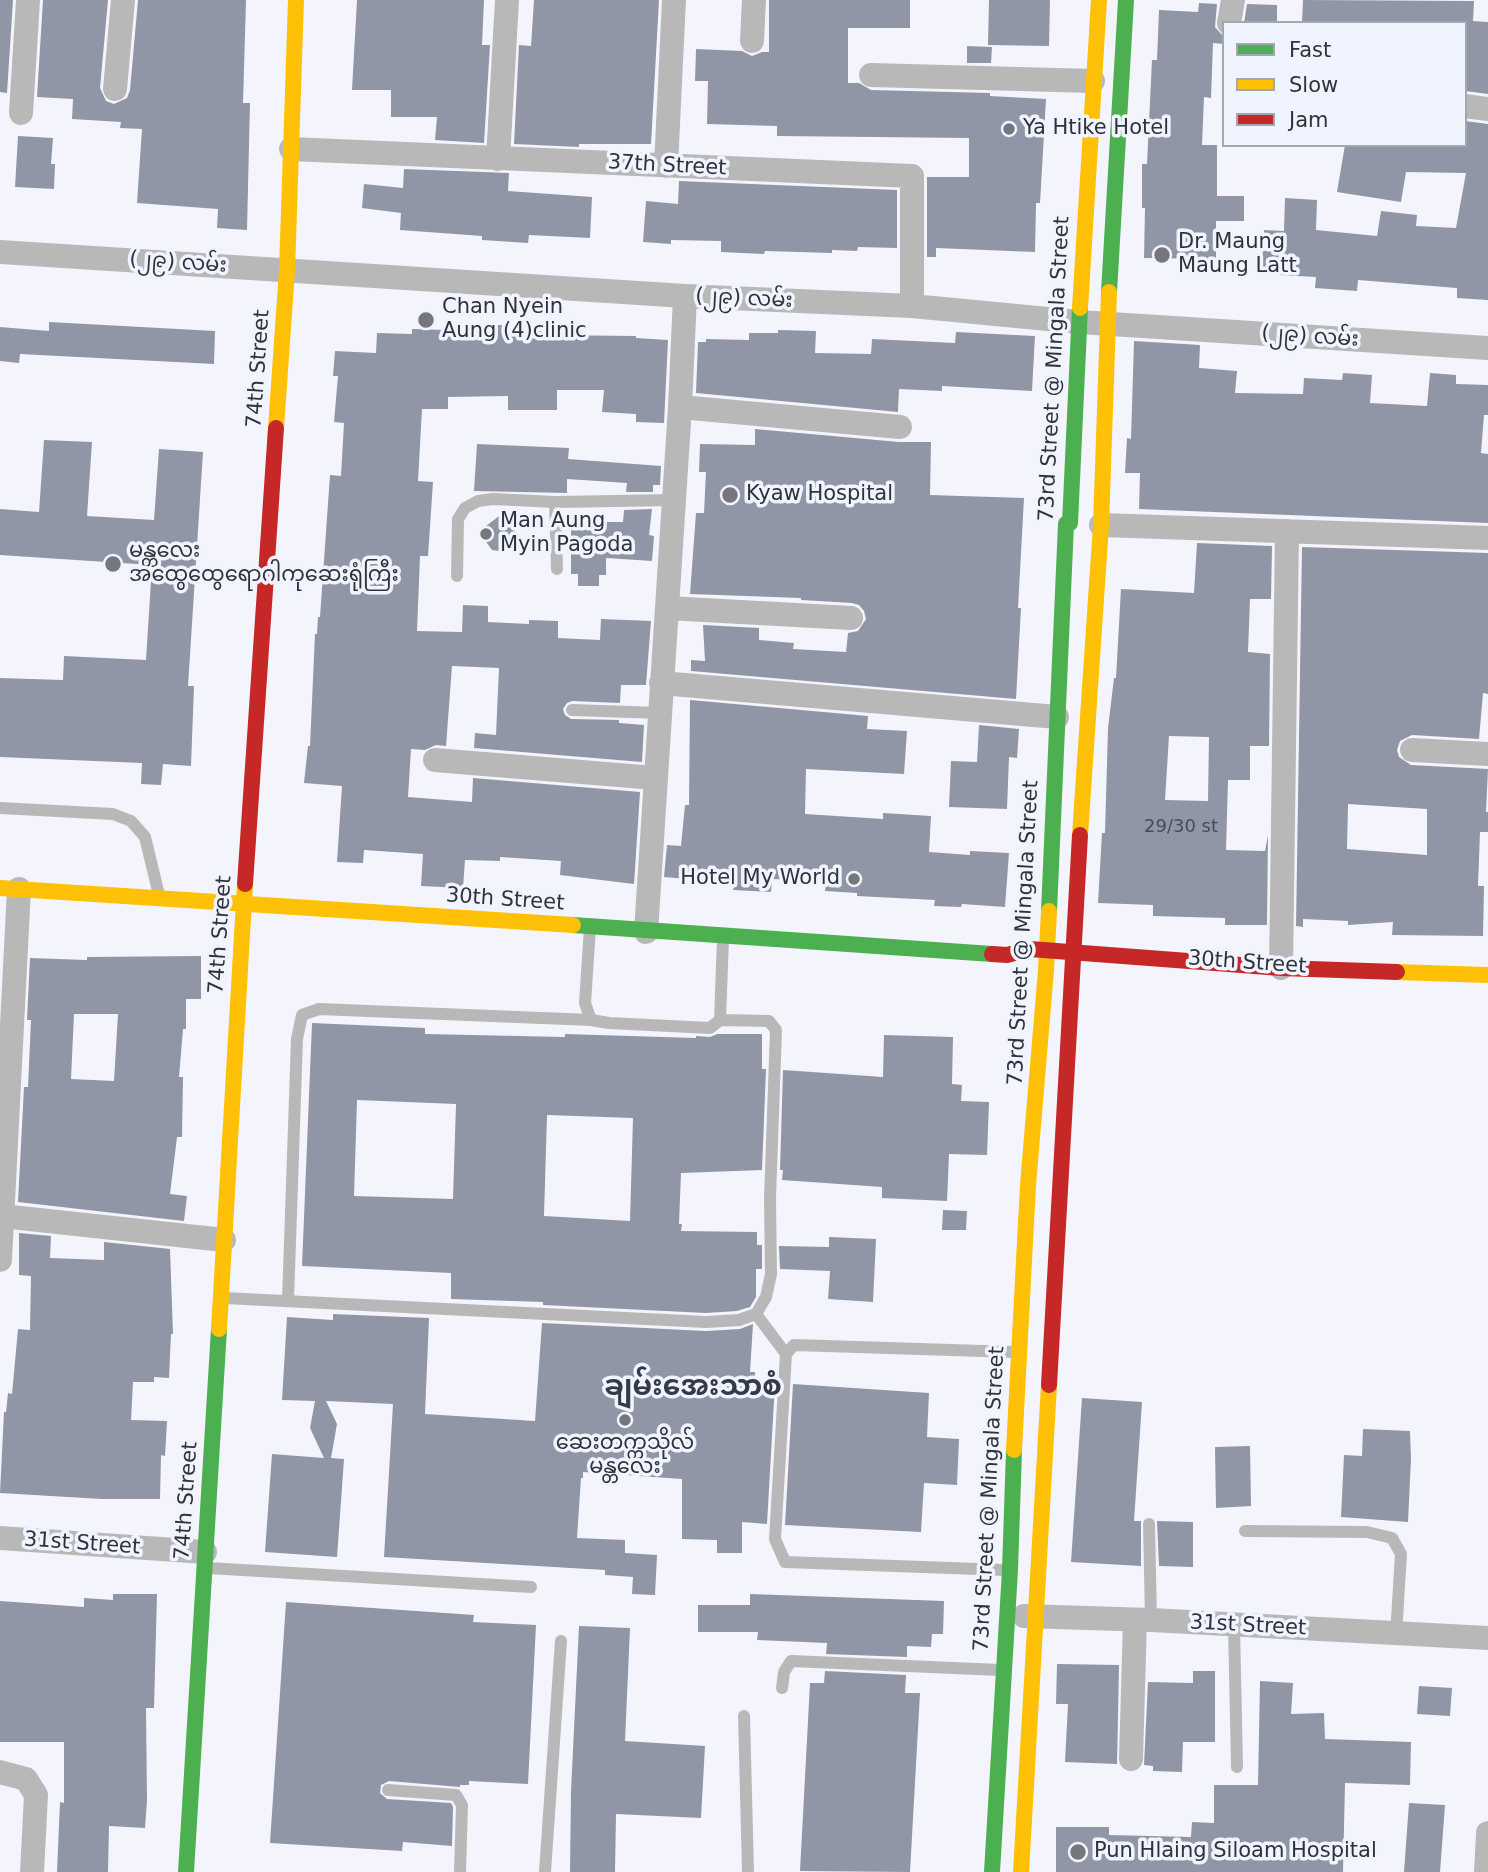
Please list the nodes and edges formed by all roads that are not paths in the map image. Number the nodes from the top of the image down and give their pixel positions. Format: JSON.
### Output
{"nodes":[{"id":1,"x":28,"y":0,"type":"edge"},
{"id":2,"x":123,"y":0,"type":"edge"},
{"id":3,"x":296,"y":0,"type":"edge"},
{"id":4,"x":507,"y":0,"type":"edge"},
{"id":5,"x":674,"y":0,"type":"edge"},
{"id":6,"x":754,"y":0,"type":"edge"},
{"id":7,"x":1099,"y":0,"type":"edge"},
{"id":8,"x":1126,"y":0,"type":"edge"},
{"id":9,"x":1233,"y":0,"type":"edge"},
{"id":10,"x":1230,"y":21,"type":"edge"},
{"id":11,"x":752,"y":41,"type":"dead end"},
{"id":12,"x":871,"y":75,"type":"dead end"},
{"id":13,"x":1093,"y":81,"type":"junction"},
{"id":14,"x":115,"y":89,"type":"dead end"},
{"id":15,"x":1467,"y":106,"type":"edge"},
{"id":16,"x":1488,"y":108,"type":"edge"},
{"id":17,"x":21,"y":113,"type":"dead end"},
{"id":18,"x":291,"y":149,"type":"junction"},
{"id":19,"x":498,"y":159,"type":"junction"},
{"id":20,"x":666,"y":166,"type":"junction"},
{"id":21,"x":0,"y":252,"type":"edge"},
{"id":22,"x":287,"y":271,"type":"junction"},
{"id":23,"x":685,"y":296,"type":"junction"},
{"id":24,"x":912,"y":306,"type":"junction"},
{"id":25,"x":1079,"y":322,"type":"junction"},
{"id":26,"x":1107,"y":324,"type":"junction"},
{"id":27,"x":1488,"y":348,"type":"edge"},
{"id":28,"x":680,"y":407,"type":"junction"},
{"id":29,"x":900,"y":427,"type":"dead end"},
{"id":30,"x":674,"y":500,"type":"junction"},
{"id":31,"x":555,"y":502,"type":"junction"},
{"id":32,"x":1101,"y":525,"type":"junction"},
{"id":33,"x":1287,"y":531,"type":"junction"},
{"id":34,"x":1488,"y":538,"type":"edge"},
{"id":35,"x":557,"y":569,"type":"dead end"},
{"id":36,"x":457,"y":576,"type":"dead end"},
{"id":37,"x":667,"y":608,"type":"junction"},
{"id":38,"x":851,"y":618,"type":"dead end"},
{"id":39,"x":661,"y":683,"type":"junction"},
{"id":40,"x":572,"y":710,"type":"dead end"},
{"id":41,"x":660,"y":713,"type":"junction"},
{"id":42,"x":1057,"y":717,"type":"junction"},
{"id":43,"x":1412,"y":750,"type":"dead end"},
{"id":44,"x":1488,"y":754,"type":"edge"},
{"id":45,"x":435,"y":760,"type":"dead end"},
{"id":46,"x":655,"y":778,"type":"junction"},
{"id":47,"x":0,"y":808,"type":"edge"},
{"id":48,"x":10,"y":888,"type":"edge"},
{"id":49,"x":159,"y":897,"type":"junction"},
{"id":50,"x":244,"y":903,"type":"junction"},
{"id":51,"x":590,"y":928,"type":"junction"},
{"id":52,"x":646,"y":932,"type":"junction"},
{"id":53,"x":723,"y":936,"type":"junction"},
{"id":54,"x":1047,"y":950,"type":"junction"},
{"id":55,"x":1075,"y":952,"type":"junction"},
{"id":56,"x":1007,"y":955,"type":"junction"},
{"id":57,"x":1281,"y":968,"type":"junction"},
{"id":58,"x":1046,"y":970,"type":"junction"},
{"id":59,"x":1080,"y":972,"type":"junction"},
{"id":60,"x":1488,"y":975,"type":"edge"},
{"id":61,"x":591,"y":1020,"type":"junction"},
{"id":62,"x":720,"y":1020,"type":"junction"},
{"id":63,"x":2,"y":1216,"type":"junction"},
{"id":64,"x":224,"y":1240,"type":"junction"},
{"id":65,"x":0,"y":1260,"type":"edge"},
{"id":66,"x":220,"y":1297,"type":"junction"},
{"id":67,"x":288,"y":1300,"type":"junction"},
{"id":68,"x":756,"y":1314,"type":"junction"},
{"id":69,"x":1018,"y":1352,"type":"junction"},
{"id":70,"x":786,"y":1354,"type":"junction"},
{"id":71,"x":1149,"y":1524,"type":"dead end"},
{"id":72,"x":1245,"y":1531,"type":"dead end"},
{"id":73,"x":0,"y":1538,"type":"edge"},
{"id":74,"x":204,"y":1560,"type":"junction"},
{"id":75,"x":1010,"y":1570,"type":"junction"},
{"id":76,"x":531,"y":1587,"type":"dead end"},
{"id":77,"x":1035,"y":1616,"type":"junction"},
{"id":78,"x":1007,"y":1617,"type":"junction"},
{"id":79,"x":1143,"y":1620,"type":"junction"},
{"id":80,"x":1234,"y":1625,"type":"junction"},
{"id":81,"x":1395,"y":1635,"type":"junction"},
{"id":82,"x":1488,"y":1639,"type":"edge"},
{"id":83,"x":561,"y":1641,"type":"dead end"},
{"id":84,"x":1003,"y":1671,"type":"junction"},
{"id":85,"x":782,"y":1688,"type":"dead end"},
{"id":86,"x":744,"y":1716,"type":"dead end"},
{"id":87,"x":1131,"y":1759,"type":"dead end"},
{"id":88,"x":1237,"y":1767,"type":"dead end"},
{"id":89,"x":0,"y":1772,"type":"edge"},
{"id":90,"x":388,"y":1790,"type":"dead end"},
{"id":91,"x":1488,"y":1833,"type":"edge"},
{"id":92,"x":32,"y":1872,"type":"edge"},
{"id":93,"x":186,"y":1872,"type":"edge"},
{"id":94,"x":460,"y":1872,"type":"edge"},
{"id":95,"x":545,"y":1872,"type":"edge"},
{"id":96,"x":748,"y":1872,"type":"edge"},
{"id":97,"x":992,"y":1872,"type":"edge"},
{"id":98,"x":1021,"y":1872,"type":"edge"},
{"id":99,"x":1486,"y":1872,"type":"edge"}],
"edges":[{"from":1,"to":17,"type":"street"},
{"from":2,"to":14,"type":"street"},
{"from":3,"to":18,"type":"main road","name":"74th Street"},
{"from":4,"to":19,"type":"street"},
{"from":5,"to":20,"type":"street"},
{"from":6,"to":11,"type":"street"},
{"from":7,"to":13,"type":"main road","name":"73rd Street @ Mingala Street"},
{"from":8,"to":26,"type":"main road"},
{"from":9,"to":10,"type":"street"},
{"from":12,"to":13,"type":"street"},
{"from":13,"to":25,"type":"main road","name":"73rd Street @ Mingala Street"},
{"from":15,"to":16,"type":"street"},
{"from":18,"to":19,"type":"street","name":"37th Street"},
{"from":18,"to":22,"type":"main road","name":"74th Street"},
{"from":19,"to":20,"type":"street","name":"37th Street"},
{"from":20,"to":24,"type":"street","name":"37th Street"},
{"from":21,"to":22,"type":"street","name":"(၂၉) လမ်း"},
{"from":22,"to":23,"type":"street","name":"(၂၉) လမ်း"},
{"from":22,"to":50,"type":"main road","name":"74th Street"},
{"from":23,"to":24,"type":"street","name":"(၂၉) လမ်း"},
{"from":23,"to":28,"type":"street"},
{"from":24,"to":25,"type":"street","name":"(၂၉) လမ်း"},
{"from":25,"to":26,"type":"street","name":"(၂၉) လမ်း"},
{"from":25,"to":42,"type":"main road","name":"73rd Street @ Mingala Street"},
{"from":26,"to":27,"type":"street","name":"(၂၉) လမ်း"},
{"from":26,"to":32,"type":"main road"},
{"from":28,"to":29,"type":"street"},
{"from":28,"to":30,"type":"street"},
{"from":30,"to":31,"type":"lane"},
{"from":30,"to":37,"type":"street"},
{"from":31,"to":35,"type":"lane"},
{"from":31,"to":36,"type":"lane"},
{"from":32,"to":33,"type":"street"},
{"from":32,"to":55,"type":"main road"},
{"from":33,"to":34,"type":"street"},
{"from":33,"to":57,"type":"street"},
{"from":37,"to":38,"type":"street"},
{"from":37,"to":39,"type":"street"},
{"from":39,"to":41,"type":"street"},
{"from":39,"to":42,"type":"street"},
{"from":40,"to":41,"type":"lane"},
{"from":41,"to":46,"type":"street"},
{"from":42,"to":54,"type":"main road","name":"73rd Street @ Mingala Street"},
{"from":43,"to":44,"type":"street"},
{"from":45,"to":46,"type":"street"},
{"from":46,"to":52,"type":"street"},
{"from":47,"to":49,"type":"lane"},
{"from":48,"to":49,"type":"main road","name":"30th Street"},
{"from":48,"to":63,"type":"street"},
{"from":49,"to":50,"type":"main road","name":"30th Street"},
{"from":50,"to":51,"type":"main road","name":"30th Street"},
{"from":50,"to":64,"type":"main road","name":"74th Street"},
{"from":51,"to":52,"type":"main road","name":"30th Street"},
{"from":51,"to":61,"type":"lane"},
{"from":52,"to":53,"type":"main road","name":"30th Street"},
{"from":53,"to":56,"type":"main road","name":"30th Street"},
{"from":53,"to":62,"type":"lane"},
{"from":54,"to":55,"type":"main road","name":"30th Street"},
{"from":54,"to":56,"type":"main road","name":"30th Street"},
{"from":54,"to":58,"type":"main road","name":"73rd Street @ Mingala Street"},
{"from":55,"to":57,"type":"main road","name":"30th Street"},
{"from":55,"to":59,"type":"main road"},
{"from":56,"to":58,"type":"main road","name":"30th Street"},
{"from":57,"to":60,"type":"main road","name":"30th Street"},
{"from":58,"to":59,"type":"main road","name":"30th Street"},
{"from":58,"to":69,"type":"main road","name":"73rd Street @ Mingala Street"},
{"from":59,"to":77,"type":"main road"},
{"from":61,"to":62,"type":"lane"},
{"from":61,"to":67,"type":"lane"},
{"from":62,"to":68,"type":"lane"},
{"from":63,"to":64,"type":"street"},
{"from":63,"to":65,"type":"street"},
{"from":64,"to":66,"type":"main road","name":"74th Street"},
{"from":66,"to":67,"type":"lane"},
{"from":66,"to":74,"type":"main road","name":"74th Street"},
{"from":67,"to":68,"type":"lane"},
{"from":68,"to":70,"type":"lane"},
{"from":69,"to":70,"type":"lane"},
{"from":69,"to":75,"type":"main road","name":"73rd Street @ Mingala Street"},
{"from":70,"to":75,"type":"lane"},
{"from":71,"to":79,"type":"lane"},
{"from":72,"to":81,"type":"lane"},
{"from":73,"to":74,"type":"street","name":"31st Street"},
{"from":74,"to":76,"type":"lane"},
{"from":74,"to":93,"type":"main road","name":"74th Street"},
{"from":75,"to":78,"type":"main road","name":"73rd Street @ Mingala Street"},
{"from":77,"to":78,"type":"street","name":"31st Street"},
{"from":77,"to":79,"type":"street","name":"31st Street"},
{"from":77,"to":98,"type":"main road"},
{"from":78,"to":84,"type":"main road","name":"73rd Street @ Mingala Street"},
{"from":79,"to":80,"type":"street","name":"31st Street"},
{"from":79,"to":87,"type":"street"},
{"from":80,"to":81,"type":"street","name":"31st Street"},
{"from":80,"to":88,"type":"lane"},
{"from":81,"to":82,"type":"street","name":"31st Street"},
{"from":83,"to":95,"type":"lane"},
{"from":84,"to":85,"type":"lane"},
{"from":84,"to":97,"type":"main road","name":"73rd Street @ Mingala Street"},
{"from":86,"to":96,"type":"lane"},
{"from":89,"to":92,"type":"street"},
{"from":90,"to":94,"type":"lane"},
{"from":91,"to":99,"type":"street"}]}
